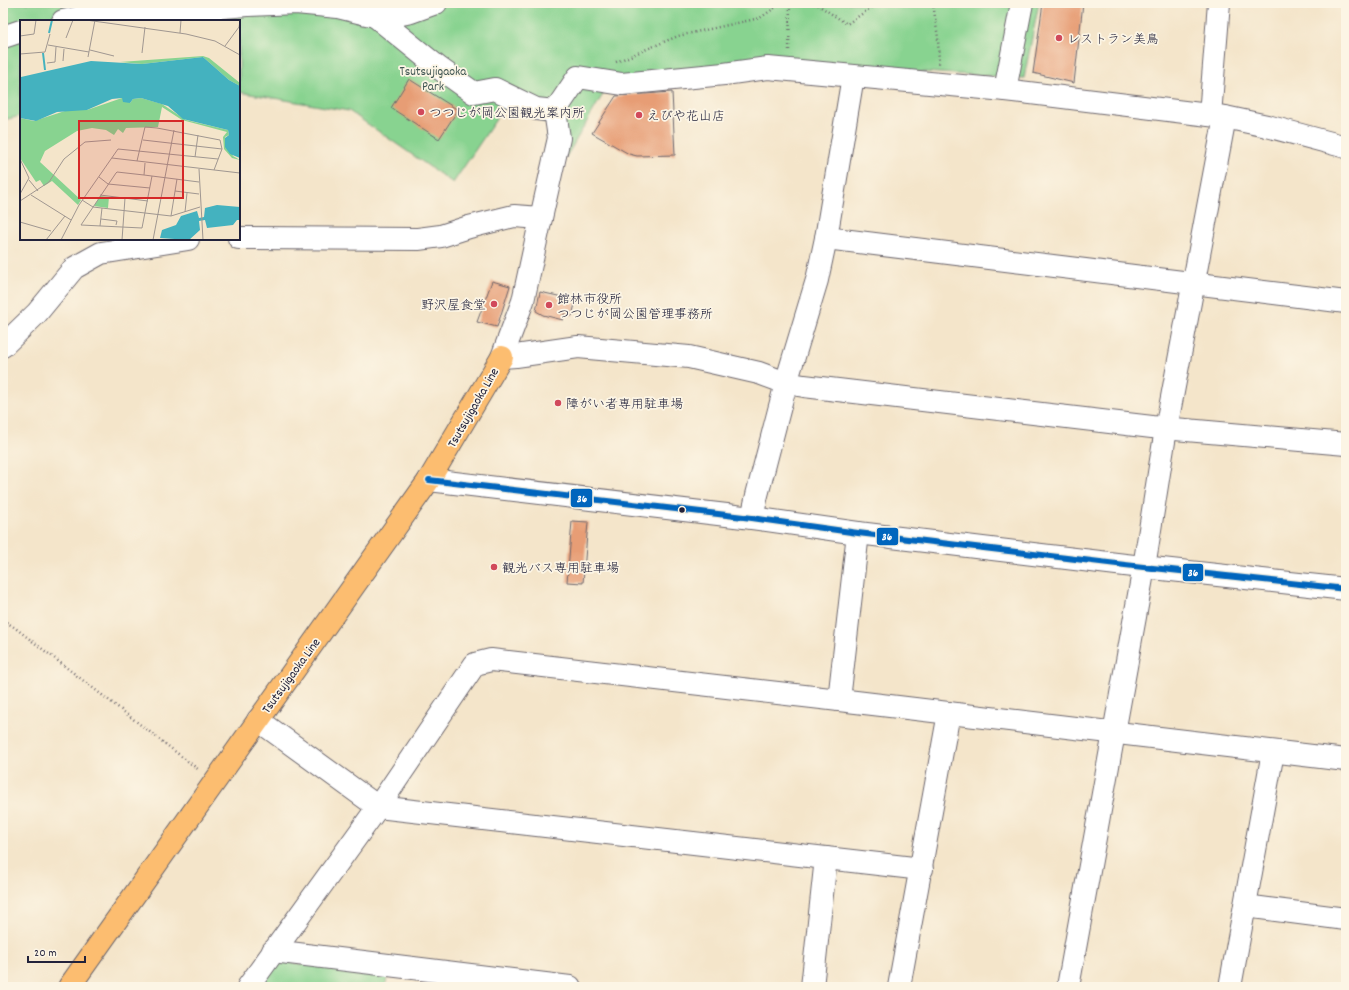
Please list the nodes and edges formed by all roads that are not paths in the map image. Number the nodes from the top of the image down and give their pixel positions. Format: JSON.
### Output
{"nodes":[{"id":1,"x":436,"y":3,"type":"edge"},
{"id":2,"x":1022,"y":3,"type":"edge"},
{"id":3,"x":1219,"y":3,"type":"edge"},
{"id":4,"x":375,"y":16,"type":"junction"},
{"id":5,"x":68,"y":20,"type":"edge"},
{"id":6,"x":20,"y":31,"type":"edge"},
{"id":7,"x":3,"y":37,"type":"edge"},
{"id":8,"x":853,"y":76,"type":"junction"},
{"id":9,"x":1005,"y":90,"type":"junction"},
{"id":10,"x":555,"y":111,"type":"junction"},
{"id":11,"x":1218,"y":116,"type":"junction"},
{"id":12,"x":1346,"y":146,"type":"edge"},
{"id":13,"x":542,"y":218,"type":"junction"},
{"id":14,"x":240,"y":238,"type":"edge"},
{"id":15,"x":826,"y":238,"type":"junction"},
{"id":16,"x":182,"y":240,"type":"edge"},
{"id":17,"x":1194,"y":283,"type":"junction"},
{"id":18,"x":1346,"y":302,"type":"edge"},
{"id":19,"x":3,"y":346,"type":"edge"},
{"id":20,"x":502,"y":357,"type":"junction"},
{"id":21,"x":786,"y":383,"type":"junction"},
{"id":22,"x":1166,"y":429,"type":"junction"},
{"id":23,"x":1346,"y":444,"type":"edge"},
{"id":24,"x":429,"y":480,"type":"junction"},
{"id":25,"x":752,"y":518,"type":"junction"},
{"id":26,"x":858,"y":533,"type":"junction"},
{"id":27,"x":1144,"y":567,"type":"junction"},
{"id":28,"x":1346,"y":589,"type":"edge"},
{"id":29,"x":839,"y":700,"type":"junction"},
{"id":30,"x":949,"y":713,"type":"junction"},
{"id":31,"x":258,"y":720,"type":"junction"},
{"id":32,"x":1113,"y":732,"type":"junction"},
{"id":33,"x":1273,"y":752,"type":"junction"},
{"id":34,"x":1346,"y":760,"type":"edge"},
{"id":35,"x":378,"y":807,"type":"junction"},
{"id":36,"x":826,"y":858,"type":"junction"},
{"id":37,"x":922,"y":868,"type":"junction"},
{"id":38,"x":1245,"y":906,"type":"junction"},
{"id":39,"x":1346,"y":919,"type":"edge"},
{"id":40,"x":273,"y":951,"type":"junction"},
{"id":41,"x":69,"y":987,"type":"edge"},
{"id":42,"x":248,"y":987,"type":"edge"},
{"id":43,"x":570,"y":987,"type":"edge"},
{"id":44,"x":812,"y":987,"type":"edge"},
{"id":45,"x":899,"y":987,"type":"edge"},
{"id":46,"x":1068,"y":987,"type":"edge"},
{"id":47,"x":1230,"y":987,"type":"edge"}],
"edges":[{"from":1,"to":4,"type":"street"},
{"from":2,"to":9,"type":"street"},
{"from":3,"to":11,"type":"street"},
{"from":4,"to":5,"type":"street"},
{"from":4,"to":10,"type":"street"},
{"from":6,"to":7,"type":"street"},
{"from":8,"to":9,"type":"street"},
{"from":8,"to":10,"type":"street"},
{"from":8,"to":15,"type":"street"},
{"from":9,"to":11,"type":"street"},
{"from":10,"to":13,"type":"street"},
{"from":11,"to":12,"type":"street"},
{"from":11,"to":17,"type":"street"},
{"from":13,"to":14,"type":"street"},
{"from":13,"to":20,"type":"street"},
{"from":15,"to":17,"type":"street"},
{"from":15,"to":21,"type":"street"},
{"from":16,"to":19,"type":"street"},
{"from":17,"to":18,"type":"street"},
{"from":17,"to":22,"type":"street"},
{"from":20,"to":21,"type":"street"},
{"from":20,"to":24,"type":"main road","name":"Tsutsujigaoka Line"},
{"from":21,"to":22,"type":"street"},
{"from":21,"to":25,"type":"street"},
{"from":22,"to":23,"type":"street"},
{"from":22,"to":27,"type":"street"},
{"from":24,"to":25,"type":"street"},
{"from":24,"to":31,"type":"main road","name":"Tsutsujigaoka Line"},
{"from":25,"to":26,"type":"street"},
{"from":26,"to":27,"type":"street"},
{"from":26,"to":29,"type":"street"},
{"from":27,"to":28,"type":"street"},
{"from":27,"to":32,"type":"street"},
{"from":29,"to":30,"type":"street"},
{"from":29,"to":35,"type":"street"},
{"from":30,"to":32,"type":"street"},
{"from":30,"to":37,"type":"street"},
{"from":31,"to":35,"type":"street"},
{"from":31,"to":41,"type":"main road","name":"Tsutsujigaoka Line"},
{"from":32,"to":33,"type":"street"},
{"from":32,"to":46,"type":"street"},
{"from":33,"to":34,"type":"street"},
{"from":33,"to":38,"type":"street"},
{"from":35,"to":36,"type":"street"},
{"from":35,"to":40,"type":"street"},
{"from":36,"to":37,"type":"street"},
{"from":36,"to":44,"type":"street"},
{"from":37,"to":45,"type":"street"},
{"from":38,"to":39,"type":"street"},
{"from":38,"to":47,"type":"street"},
{"from":40,"to":42,"type":"street"},
{"from":40,"to":43,"type":"street"}]}
